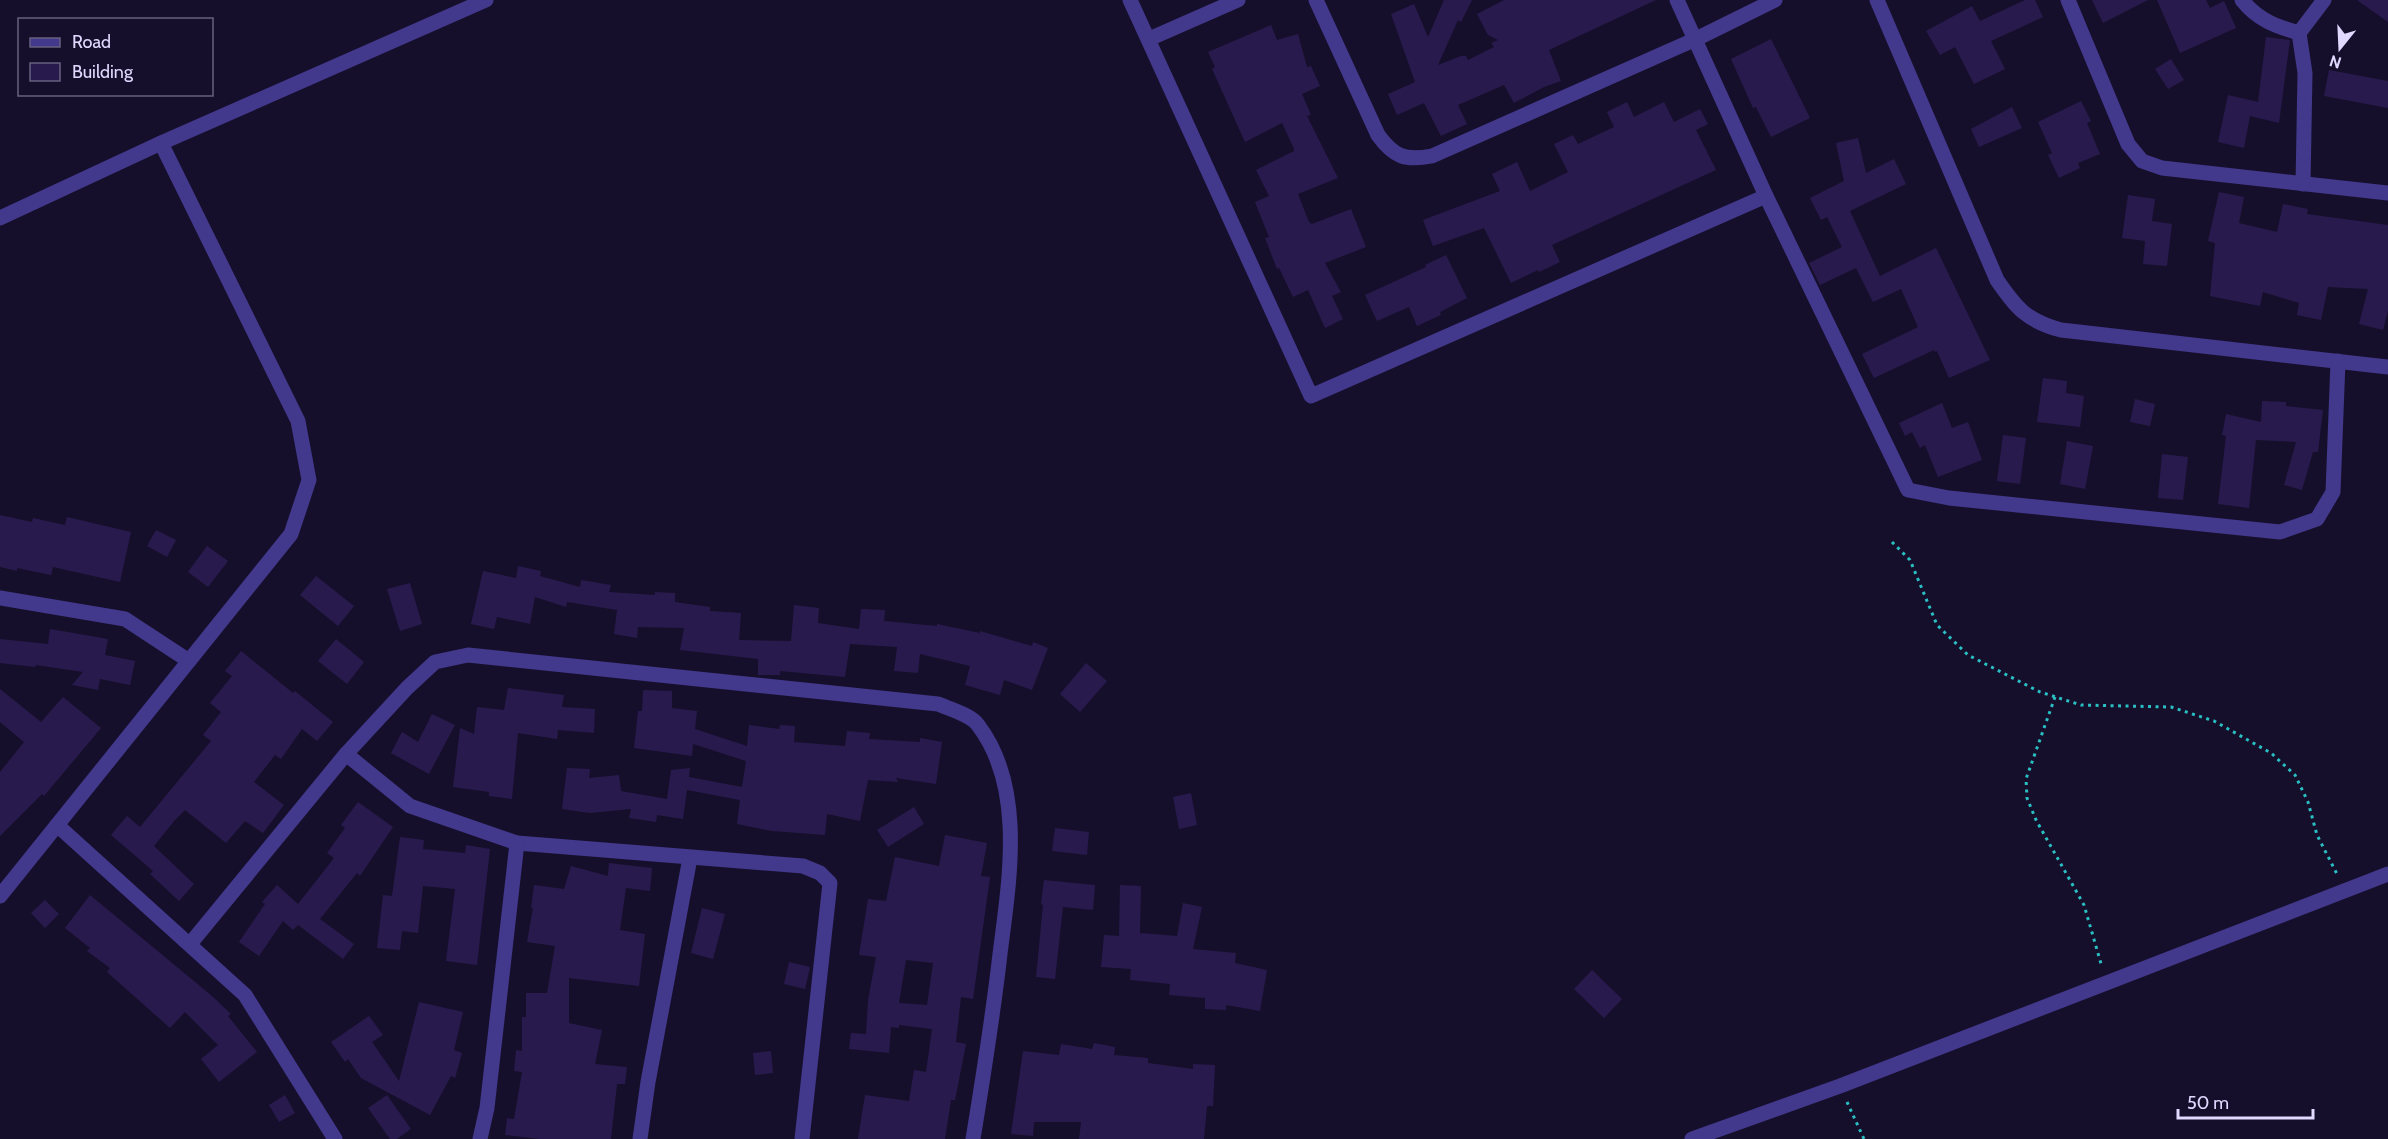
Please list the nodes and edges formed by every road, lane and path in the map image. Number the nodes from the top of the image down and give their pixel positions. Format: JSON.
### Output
{"nodes":[{"id":1,"x":486,"y":0,"type":"edge"},
{"id":2,"x":1130,"y":0,"type":"edge"},
{"id":3,"x":1238,"y":0,"type":"edge"},
{"id":4,"x":1316,"y":0,"type":"edge"},
{"id":5,"x":1677,"y":0,"type":"edge"},
{"id":6,"x":1775,"y":0,"type":"edge"},
{"id":7,"x":1877,"y":0,"type":"edge"},
{"id":8,"x":2068,"y":0,"type":"edge"},
{"id":9,"x":2242,"y":0,"type":"edge"},
{"id":10,"x":2324,"y":0,"type":"edge"},
{"id":11,"x":2300,"y":33,"type":"junction"},
{"id":12,"x":1149,"y":39,"type":"junction"},
{"id":13,"x":1696,"y":39,"type":"junction"},
{"id":14,"x":161,"y":143,"type":"junction"},
{"id":15,"x":2303,"y":183,"type":"junction"},
{"id":16,"x":2388,"y":193,"type":"edge"},
{"id":17,"x":1766,"y":196,"type":"junction"},
{"id":18,"x":0,"y":218,"type":"edge"},
{"id":19,"x":2338,"y":361,"type":"junction"},
{"id":20,"x":2388,"y":367,"type":"edge"},
{"id":21,"x":1892,"y":542,"type":"dead end"},
{"id":22,"x":0,"y":598,"type":"edge"},
{"id":23,"x":189,"y":661,"type":"junction"},
{"id":24,"x":2055,"y":697,"type":"junction"},
{"id":25,"x":346,"y":754,"type":"junction"},
{"id":26,"x":57,"y":825,"type":"junction"},
{"id":27,"x":517,"y":843,"type":"junction"},
{"id":28,"x":690,"y":858,"type":"junction"},
{"id":29,"x":2388,"y":874,"type":"edge"},
{"id":30,"x":2345,"y":891,"type":"junction"},
{"id":31,"x":0,"y":896,"type":"edge"},
{"id":32,"x":190,"y":944,"type":"junction"},
{"id":33,"x":2107,"y":983,"type":"junction"},
{"id":34,"x":1840,"y":1086,"type":"junction"},
{"id":35,"x":335,"y":1139,"type":"edge"},
{"id":36,"x":480,"y":1139,"type":"edge"},
{"id":37,"x":640,"y":1139,"type":"edge"},
{"id":38,"x":802,"y":1139,"type":"edge"},
{"id":39,"x":973,"y":1139,"type":"edge"},
{"id":40,"x":1692,"y":1139,"type":"edge"},
{"id":41,"x":1864,"y":1139,"type":"edge"}],
"edges":[{"from":1,"to":14,"type":"street"},
{"from":2,"to":12,"type":"street"},
{"from":3,"to":12,"type":"street"},
{"from":4,"to":13,"type":"street"},
{"from":5,"to":13,"type":"street"},
{"from":6,"to":13,"type":"street"},
{"from":7,"to":19,"type":"street"},
{"from":8,"to":15,"type":"street"},
{"from":9,"to":11,"type":"street"},
{"from":10,"to":11,"type":"street"},
{"from":11,"to":15,"type":"street"},
{"from":12,"to":17,"type":"street"},
{"from":13,"to":17,"type":"street"},
{"from":14,"to":18,"type":"street"},
{"from":14,"to":23,"type":"street"},
{"from":15,"to":16,"type":"street"},
{"from":17,"to":19,"type":"street"},
{"from":19,"to":20,"type":"street"},
{"from":21,"to":24,"type":"path"},
{"from":22,"to":23,"type":"street"},
{"from":23,"to":26,"type":"street"},
{"from":24,"to":30,"type":"path"},
{"from":24,"to":33,"type":"path"},
{"from":25,"to":27,"type":"street"},
{"from":25,"to":32,"type":"street"},
{"from":25,"to":39,"type":"street"},
{"from":26,"to":31,"type":"street"},
{"from":26,"to":32,"type":"street"},
{"from":27,"to":28,"type":"street"},
{"from":27,"to":36,"type":"street"},
{"from":28,"to":37,"type":"street"},
{"from":28,"to":38,"type":"street"},
{"from":29,"to":30,"type":"street"},
{"from":30,"to":33,"type":"street"},
{"from":32,"to":35,"type":"street"},
{"from":33,"to":34,"type":"street"},
{"from":34,"to":40,"type":"street"},
{"from":34,"to":41,"type":"path"}]}
